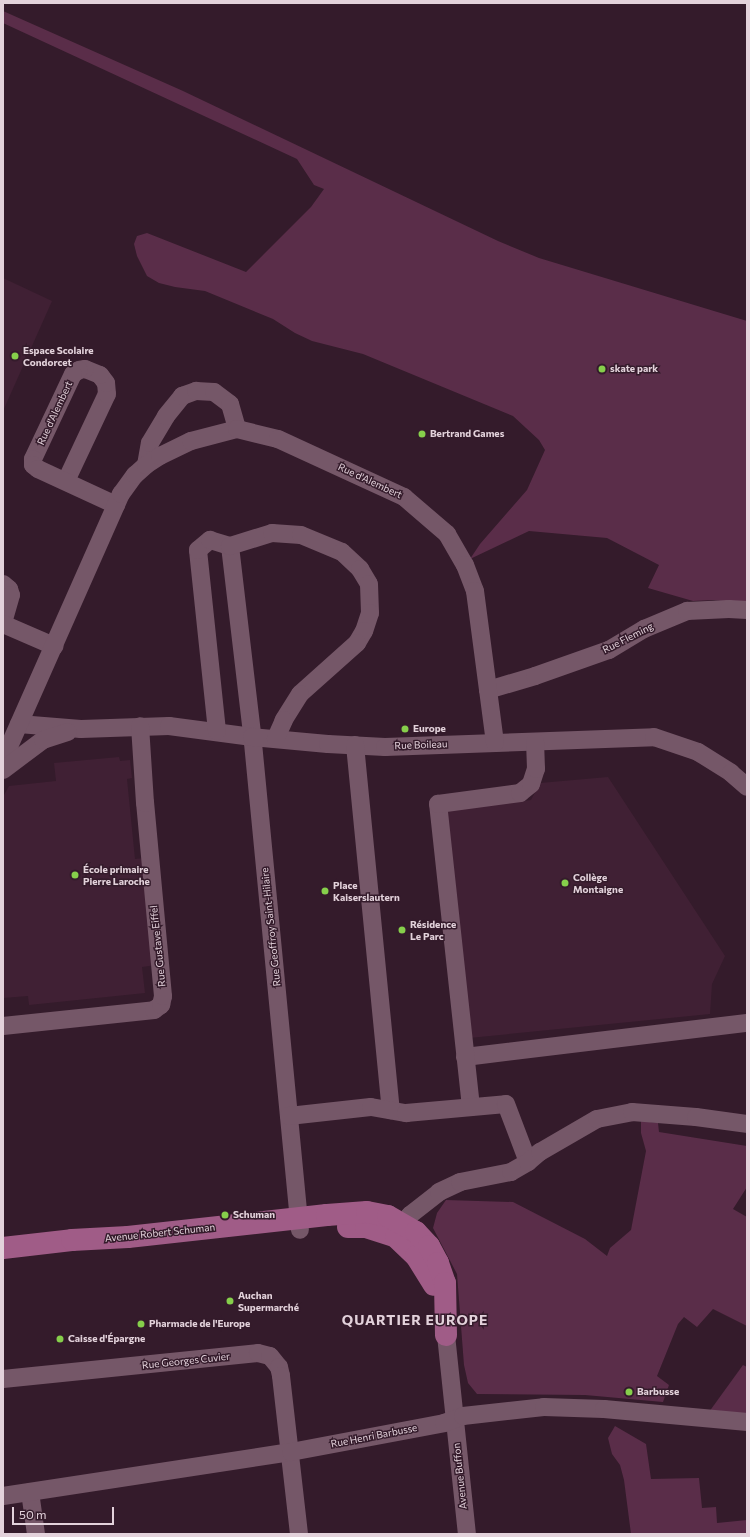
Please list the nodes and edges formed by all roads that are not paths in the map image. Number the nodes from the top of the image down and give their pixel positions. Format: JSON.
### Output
{"nodes":[{"id":1,"x":237,"y":429,"type":"junction"},
{"id":2,"x":146,"y":465,"type":"junction"},
{"id":3,"x":66,"y":481,"type":"junction"},
{"id":4,"x":116,"y":505,"type":"junction"},
{"id":5,"x":230,"y":546,"type":"junction"},
{"id":6,"x":3,"y":584,"type":"edge"},
{"id":7,"x":747,"y":610,"type":"edge"},
{"id":8,"x":3,"y":624,"type":"edge"},
{"id":9,"x":54,"y":646,"type":"junction"},
{"id":10,"x":488,"y":690,"type":"junction"},
{"id":11,"x":32,"y":692,"type":"junction"},
{"id":12,"x":19,"y":724,"type":"junction"},
{"id":13,"x":140,"y":726,"type":"junction"},
{"id":14,"x":51,"y":727,"type":"junction"},
{"id":15,"x":81,"y":729,"type":"junction"},
{"id":16,"x":218,"y":731,"type":"junction"},
{"id":17,"x":252,"y":737,"type":"junction"},
{"id":18,"x":276,"y":738,"type":"junction"},
{"id":19,"x":535,"y":742,"type":"junction"},
{"id":20,"x":496,"y":743,"type":"junction"},
{"id":21,"x":355,"y":745,"type":"junction"},
{"id":22,"x":3,"y":760,"type":"edge"},
{"id":23,"x":3,"y":770,"type":"edge"},
{"id":24,"x":747,"y":788,"type":"edge"},
{"id":25,"x":747,"y":1023,"type":"edge"},
{"id":26,"x":3,"y":1026,"type":"edge"},
{"id":27,"x":465,"y":1057,"type":"junction"},
{"id":28,"x":471,"y":1107,"type":"junction"},
{"id":29,"x":391,"y":1110,"type":"junction"},
{"id":30,"x":289,"y":1116,"type":"junction"},
{"id":31,"x":747,"y":1124,"type":"edge"},
{"id":32,"x":528,"y":1162,"type":"junction"},
{"id":33,"x":300,"y":1224,"type":"junction"},
{"id":34,"x":403,"y":1226,"type":"junction"},
{"id":35,"x":3,"y":1248,"type":"edge"},
{"id":36,"x":3,"y":1262,"type":"edge"},
{"id":37,"x":446,"y":1335,"type":"joint"},
{"id":38,"x":3,"y":1379,"type":"edge"},
{"id":39,"x":454,"y":1418,"type":"junction"},
{"id":40,"x":747,"y":1422,"type":"edge"},
{"id":41,"x":290,"y":1452,"type":"junction"},
{"id":42,"x":30,"y":1492,"type":"junction"},
{"id":43,"x":3,"y":1496,"type":"edge"},
{"id":44,"x":36,"y":1534,"type":"edge"},
{"id":45,"x":300,"y":1534,"type":"edge"},
{"id":46,"x":467,"y":1534,"type":"edge"}],
"edges":[{"from":1,"to":2,"type":"street","name":"Rue d'Alembert"},
{"from":1,"to":2,"type":"street"},
{"from":1,"to":10,"type":"street","name":"Rue d'Alembert"},
{"from":2,"to":4,"type":"street","name":"Rue d'Alembert"},
{"from":3,"to":3,"type":"street","name":"Rue d'Alembert"},
{"from":3,"to":4,"type":"street","name":"Rue d'Alembert"},
{"from":4,"to":9,"type":"street","name":"Rue d'Alembert"},
{"from":5,"to":16,"type":"street"},
{"from":5,"to":17,"type":"street"},
{"from":5,"to":18,"type":"street"},
{"from":6,"to":8,"type":"street"},
{"from":7,"to":10,"type":"street","name":"Rue Fleming"},
{"from":8,"to":9,"type":"street"},
{"from":9,"to":11,"type":"street","name":"Rue d'Alembert"},
{"from":10,"to":20,"type":"street","name":"Rue d'Alembert"},
{"from":11,"to":12,"type":"street","name":"Rue d'Alembert"},
{"from":11,"to":14,"type":"street"},
{"from":12,"to":14,"type":"street","name":"Rue Boileau"},
{"from":12,"to":22,"type":"street","name":"Rue d'Alembert"},
{"from":13,"to":15,"type":"street","name":"Rue Boileau"},
{"from":13,"to":16,"type":"street","name":"Rue Boileau"},
{"from":13,"to":26,"type":"street","name":"Rue Gustave Eiffel"},
{"from":14,"to":15,"type":"street","name":"Rue Boileau"},
{"from":15,"to":23,"type":"street","name":"Rue Boileau"},
{"from":16,"to":17,"type":"street","name":"Rue Boileau"},
{"from":17,"to":18,"type":"street","name":"Rue Boileau"},
{"from":17,"to":30,"type":"street","name":"Rue Geoffroy Saint-Hilaire"},
{"from":18,"to":21,"type":"street","name":"Rue Boileau"},
{"from":19,"to":20,"type":"street","name":"Rue Boileau"},
{"from":19,"to":24,"type":"street","name":"Rue Boileau"},
{"from":19,"to":27,"type":"street"},
{"from":20,"to":21,"type":"street","name":"Rue Boileau"},
{"from":21,"to":29,"type":"street"},
{"from":25,"to":27,"type":"street"},
{"from":27,"to":28,"type":"street"},
{"from":28,"to":29,"type":"street"},
{"from":28,"to":32,"type":"street"},
{"from":29,"to":30,"type":"street"},
{"from":30,"to":33,"type":"street","name":"Rue Geoffroy Saint-Hilaire"},
{"from":31,"to":32,"type":"street"},
{"from":32,"to":34,"type":"street"},
{"from":33,"to":34,"type":"main road","name":"Avenue Robert Schuman"},
{"from":33,"to":35,"type":"main road","name":"Avenue Robert Schuman"},
{"from":33,"to":36,"type":"main road","name":"Avenue Robert Schuman"},
{"from":34,"to":37,"type":"main road","name":"Avenue Robert Schuman"},
{"from":37,"to":39,"type":"street","name":"Avenue Robert Schuman"},
{"from":38,"to":41,"type":"street","name":"Rue Georges Cuvier"},
{"from":39,"to":40,"type":"street","name":"Rue Henri Barbusse"},
{"from":39,"to":41,"type":"street","name":"Rue Henri Barbusse"},
{"from":39,"to":46,"type":"street","name":"Avenue Buffon"},
{"from":41,"to":42,"type":"street","name":"Rue Henri Barbusse"},
{"from":41,"to":45,"type":"street","name":"Rue Georges Cuvier"},
{"from":42,"to":43,"type":"street","name":"Rue Henri Barbusse"},
{"from":42,"to":44,"type":"street"}]}
